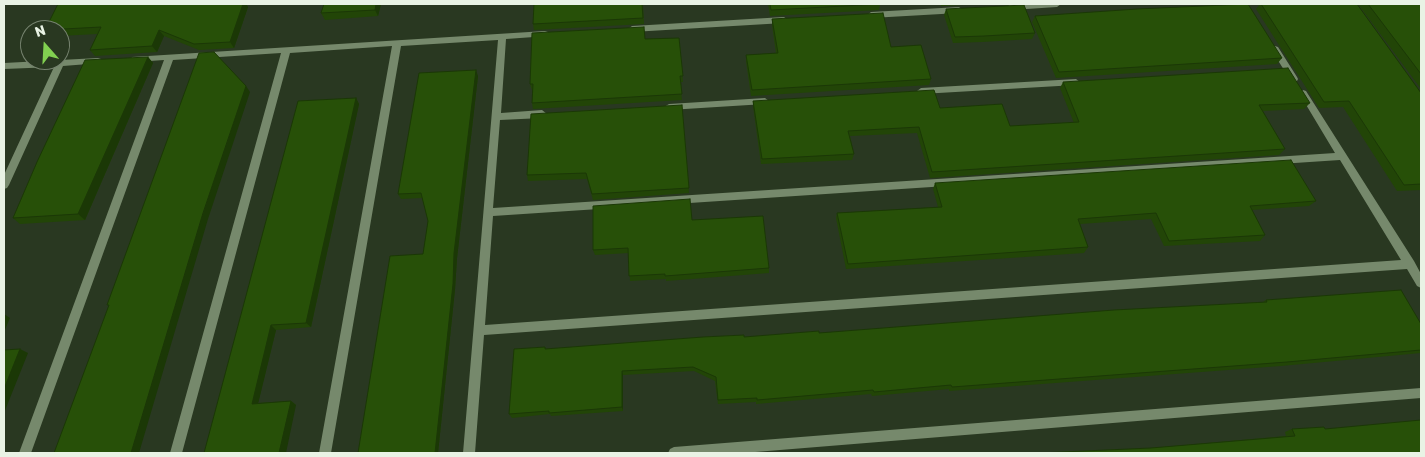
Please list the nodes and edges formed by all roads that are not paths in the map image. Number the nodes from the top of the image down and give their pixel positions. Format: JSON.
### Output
{"nodes":[{"id":1,"x":1057,"y":4,"type":"edge"},
{"id":2,"x":998,"y":7,"type":"edge"},
{"id":3,"x":968,"y":9,"type":"edge"},
{"id":4,"x":859,"y":16,"type":"edge"},
{"id":5,"x":790,"y":20,"type":"edge"},
{"id":6,"x":621,"y":30,"type":"edge"},
{"id":7,"x":552,"y":34,"type":"edge"},
{"id":8,"x":502,"y":37,"type":"junction"},
{"id":9,"x":397,"y":43,"type":"junction"},
{"id":10,"x":1272,"y":44,"type":"edge"},
{"id":11,"x":286,"y":50,"type":"junction"},
{"id":12,"x":170,"y":57,"type":"junction"},
{"id":13,"x":124,"y":59,"type":"edge"},
{"id":14,"x":106,"y":60,"type":"edge"},
{"id":15,"x":70,"y":62,"type":"edge"},
{"id":16,"x":20,"y":65,"type":"edge"},
{"id":17,"x":4,"y":66,"type":"edge"},
{"id":18,"x":57,"y":70,"type":"edge"},
{"id":19,"x":1090,"y":81,"type":"edge"},
{"id":20,"x":912,"y":92,"type":"edge"},
{"id":21,"x":773,"y":100,"type":"edge"},
{"id":22,"x":654,"y":107,"type":"edge"},
{"id":23,"x":555,"y":114,"type":"edge"},
{"id":24,"x":496,"y":117,"type":"junction"},
{"id":25,"x":1342,"y":156,"type":"junction"},
{"id":26,"x":4,"y":185,"type":"edge"},
{"id":27,"x":488,"y":212,"type":"junction"},
{"id":28,"x":1410,"y":264,"type":"junction"},
{"id":29,"x":1421,"y":283,"type":"edge"},
{"id":30,"x":479,"y":330,"type":"junction"},
{"id":31,"x":1421,"y":393,"type":"edge"},
{"id":32,"x":25,"y":453,"type":"edge"},
{"id":33,"x":176,"y":453,"type":"edge"},
{"id":34,"x":325,"y":453,"type":"edge"},
{"id":35,"x":469,"y":453,"type":"edge"},
{"id":36,"x":674,"y":453,"type":"edge"}],
"edges":[{"from":1,"to":2,"type":"street"},
{"from":3,"to":4,"type":"street"},
{"from":5,"to":6,"type":"street"},
{"from":7,"to":8,"type":"street"},
{"from":8,"to":9,"type":"street"},
{"from":8,"to":24,"type":"street"},
{"from":9,"to":11,"type":"street"},
{"from":9,"to":34,"type":"street"},
{"from":10,"to":25,"type":"street"},
{"from":11,"to":12,"type":"street"},
{"from":11,"to":33,"type":"street"},
{"from":12,"to":13,"type":"street"},
{"from":12,"to":32,"type":"street"},
{"from":14,"to":15,"type":"street"},
{"from":16,"to":17,"type":"street"},
{"from":18,"to":26,"type":"street"},
{"from":19,"to":20,"type":"street"},
{"from":21,"to":22,"type":"street"},
{"from":23,"to":24,"type":"street"},
{"from":24,"to":27,"type":"street"},
{"from":25,"to":27,"type":"street"},
{"from":25,"to":28,"type":"street"},
{"from":27,"to":30,"type":"street"},
{"from":28,"to":29,"type":"street"},
{"from":28,"to":30,"type":"street"},
{"from":30,"to":35,"type":"street"},
{"from":31,"to":36,"type":"street"}]}
